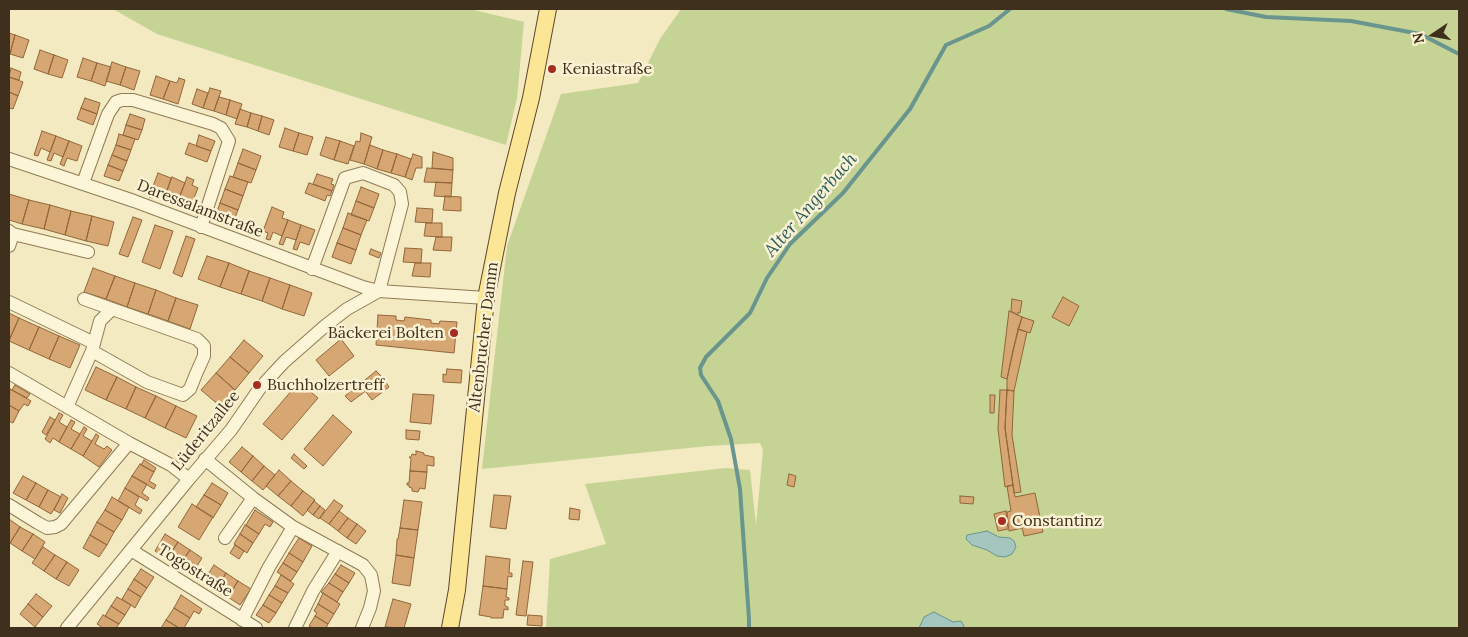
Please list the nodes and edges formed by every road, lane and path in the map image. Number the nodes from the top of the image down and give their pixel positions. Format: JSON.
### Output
{"nodes":[{"id":1,"x":540,"y":9,"type":"edge"},
{"id":2,"x":548,"y":9,"type":"edge"},
{"id":3,"x":540,"y":49,"type":"junction"},
{"id":4,"x":9,"y":158,"type":"edge"},
{"id":5,"x":83,"y":183,"type":"junction"},
{"id":6,"x":201,"y":226,"type":"junction"},
{"id":7,"x":10,"y":237,"type":"edge"},
{"id":8,"x":88,"y":252,"type":"dead end"},
{"id":9,"x":312,"y":269,"type":"junction"},
{"id":10,"x":379,"y":291,"type":"junction"},
{"id":11,"x":486,"y":298,"type":"junction"},
{"id":12,"x":84,"y":299,"type":"dead end"},
{"id":13,"x":9,"y":302,"type":"edge"},
{"id":14,"x":112,"y":309,"type":"junction"},
{"id":15,"x":93,"y":347,"type":"junction"},
{"id":16,"x":9,"y":373,"type":"edge"},
{"id":17,"x":67,"y":407,"type":"junction"},
{"id":18,"x":129,"y":443,"type":"junction"},
{"id":19,"x":205,"y":459,"type":"junction"},
{"id":20,"x":189,"y":479,"type":"junction"},
{"id":21,"x":253,"y":498,"type":"junction"},
{"id":22,"x":9,"y":505,"type":"edge"},
{"id":23,"x":294,"y":527,"type":"junction"},
{"id":24,"x":225,"y":538,"type":"dead end"},
{"id":25,"x":131,"y":550,"type":"junction"},
{"id":26,"x":338,"y":551,"type":"junction"},
{"id":27,"x":242,"y":620,"type":"junction"},
{"id":28,"x":67,"y":628,"type":"edge"},
{"id":29,"x":256,"y":628,"type":"edge"},
{"id":30,"x":295,"y":628,"type":"edge"},
{"id":31,"x":362,"y":628,"type":"edge"},
{"id":32,"x":450,"y":628,"type":"edge"}],
"edges":[{"from":1,"to":3,"type":"main road","name":"Altenbrucher Damm"},
{"from":2,"to":3,"type":"main road","name":"Altenbrucher Damm"},
{"from":3,"to":11,"type":"main road","name":"Altenbrucher Damm"},
{"from":4,"to":5,"type":"street","name":"Daressalamstraße"},
{"from":5,"to":6,"type":"street","name":"Daressalamstraße"},
{"from":5,"to":6,"type":"street"},
{"from":6,"to":9,"type":"street","name":"Daressalamstraße"},
{"from":7,"to":8,"type":"street"},
{"from":9,"to":10,"type":"street","name":"Daressalamstraße"},
{"from":9,"to":10,"type":"street"},
{"from":10,"to":11,"type":"street"},
{"from":10,"to":19,"type":"street","name":"Lüderitzallee"},
{"from":11,"to":32,"type":"main road","name":"Altenbrucher Damm"},
{"from":12,"to":14,"type":"street"},
{"from":13,"to":15,"type":"street"},
{"from":14,"to":15,"type":"street"},
{"from":14,"to":15,"type":"street"},
{"from":15,"to":17,"type":"street"},
{"from":16,"to":17,"type":"street"},
{"from":17,"to":18,"type":"street"},
{"from":18,"to":20,"type":"street"},
{"from":18,"to":22,"type":"street"},
{"from":19,"to":20,"type":"street","name":"Lüderitzallee"},
{"from":19,"to":21,"type":"street"},
{"from":20,"to":25,"type":"street","name":"Lüderitzallee"},
{"from":21,"to":23,"type":"street"},
{"from":21,"to":24,"type":"street"},
{"from":23,"to":26,"type":"street"},
{"from":23,"to":27,"type":"street","name":"Togostraße"},
{"from":25,"to":27,"type":"street","name":"Togostraße"},
{"from":25,"to":28,"type":"street","name":"Lüderitzallee"},
{"from":26,"to":30,"type":"street"},
{"from":26,"to":31,"type":"street"},
{"from":27,"to":29,"type":"street","name":"Togostraße"}]}
